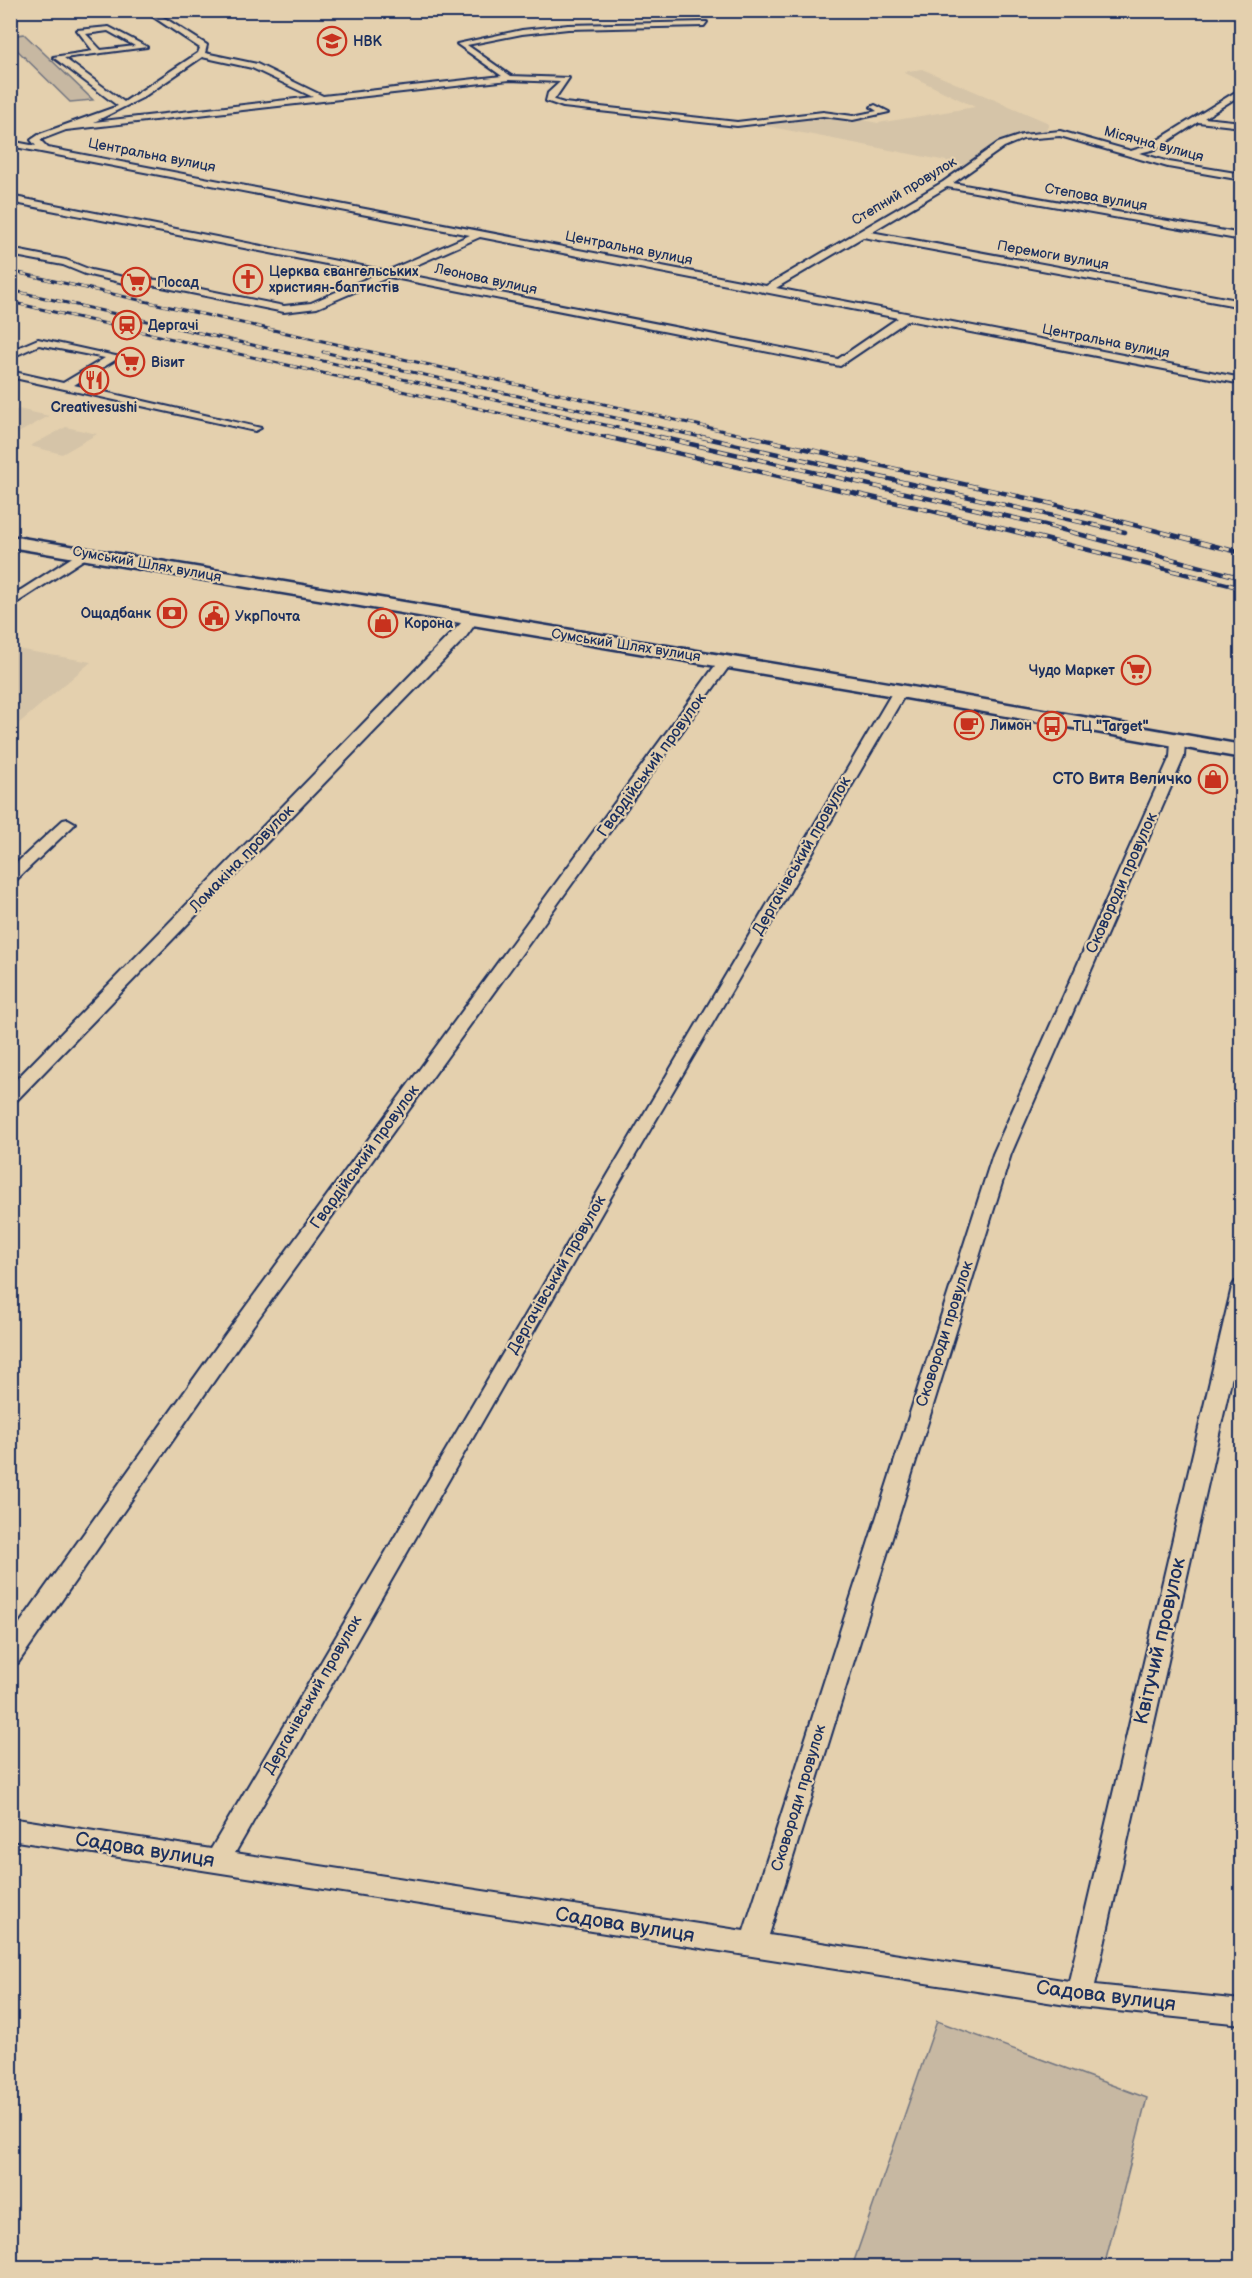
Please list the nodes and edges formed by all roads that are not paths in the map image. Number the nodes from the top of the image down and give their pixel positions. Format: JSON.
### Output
{"nodes":[{"id":1,"x":146,"y":10,"type":"edge"},
{"id":2,"x":704,"y":24,"type":"dead end"},
{"id":3,"x":99,"y":52,"type":"junction"},
{"id":4,"x":201,"y":54,"type":"junction"},
{"id":5,"x":509,"y":78,"type":"junction"},
{"id":6,"x":1242,"y":90,"type":"edge"},
{"id":7,"x":322,"y":99,"type":"junction"},
{"id":8,"x":122,"y":105,"type":"junction"},
{"id":9,"x":875,"y":107,"type":"dead end"},
{"id":10,"x":1197,"y":119,"type":"junction"},
{"id":11,"x":1242,"y":125,"type":"edge"},
{"id":12,"x":55,"y":129,"type":"junction"},
{"id":13,"x":30,"y":132,"type":"dead end"},
{"id":14,"x":1060,"y":133,"type":"joint"},
{"id":15,"x":20,"y":134,"type":"dead end"},
{"id":16,"x":10,"y":135,"type":"edge"},
{"id":17,"x":12,"y":145,"type":"edge"},
{"id":18,"x":44,"y":148,"type":"junction"},
{"id":19,"x":1134,"y":152,"type":"junction"},
{"id":20,"x":1242,"y":177,"type":"edge"},
{"id":21,"x":946,"y":184,"type":"junction"},
{"id":22,"x":10,"y":199,"type":"edge"},
{"id":23,"x":481,"y":233,"type":"junction"},
{"id":24,"x":859,"y":233,"type":"junction"},
{"id":25,"x":1242,"y":237,"type":"edge"},
{"id":26,"x":10,"y":252,"type":"edge"},
{"id":27,"x":392,"y":273,"type":"junction"},
{"id":28,"x":768,"y":289,"type":"junction"},
{"id":29,"x":1242,"y":304,"type":"edge"},
{"id":30,"x":908,"y":316,"type":"junction"},
{"id":31,"x":10,"y":346,"type":"edge"},
{"id":32,"x":22,"y":349,"type":"junction"},
{"id":33,"x":10,"y":355,"type":"edge"},
{"id":34,"x":10,"y":374,"type":"edge"},
{"id":35,"x":1242,"y":381,"type":"edge"},
{"id":36,"x":65,"y":386,"type":"junction"},
{"id":37,"x":255,"y":428,"type":"dead end"},
{"id":38,"x":10,"y":541,"type":"edge"},
{"id":39,"x":85,"y":553,"type":"junction"},
{"id":40,"x":10,"y":603,"type":"edge"},
{"id":41,"x":472,"y":620,"type":"junction"},
{"id":42,"x":725,"y":662,"type":"junction"},
{"id":43,"x":900,"y":691,"type":"junction"},
{"id":44,"x":1178,"y":741,"type":"junction"},
{"id":45,"x":1242,"y":752,"type":"edge"},
{"id":46,"x":68,"y":822,"type":"dead end"},
{"id":47,"x":10,"y":878,"type":"edge"},
{"id":48,"x":10,"y":1097,"type":"edge"},
{"id":49,"x":1242,"y":1287,"type":"edge"},
{"id":50,"x":10,"y":1656,"type":"edge"},
{"id":51,"x":10,"y":1829,"type":"edge"},
{"id":52,"x":217,"y":1861,"type":"junction"},
{"id":53,"x":753,"y":1944,"type":"junction"},
{"id":54,"x":1078,"y":1995,"type":"junction"},
{"id":55,"x":1242,"y":2012,"type":"edge"}],
"edges":[{"from":1,"to":4,"type":"street"},
{"from":2,"to":5,"type":"street"},
{"from":3,"to":3,"type":"street"},
{"from":3,"to":8,"type":"street"},
{"from":4,"to":7,"type":"street"},
{"from":4,"to":8,"type":"street"},
{"from":5,"to":7,"type":"street"},
{"from":5,"to":9,"type":"street"},
{"from":6,"to":10,"type":"street"},
{"from":7,"to":12,"type":"street"},
{"from":8,"to":12,"type":"street"},
{"from":10,"to":11,"type":"street"},
{"from":10,"to":19,"type":"street"},
{"from":12,"to":13,"type":"street"},
{"from":12,"to":18,"type":"street"},
{"from":14,"to":19,"type":"street","name":"Місячна вулиця"},
{"from":14,"to":21,"type":"street","name":"Степний провулок"},
{"from":15,"to":16,"type":"street"},
{"from":17,"to":18,"type":"street","name":"Центральна вулиця"},
{"from":18,"to":23,"type":"street","name":"Центральна вулиця"},
{"from":19,"to":20,"type":"street","name":"Місячна вулиця"},
{"from":21,"to":24,"type":"street","name":"Степний провулок"},
{"from":21,"to":25,"type":"street","name":"Степова вулиця"},
{"from":22,"to":27,"type":"street","name":"Леонова вулиця"},
{"from":23,"to":27,"type":"street"},
{"from":23,"to":28,"type":"street","name":"Центральна вулиця"},
{"from":24,"to":28,"type":"street","name":"Степний провулок"},
{"from":24,"to":29,"type":"street","name":"Перемоги вулиця"},
{"from":26,"to":27,"type":"street"},
{"from":27,"to":30,"type":"street","name":"Леонова вулиця"},
{"from":28,"to":30,"type":"street","name":"Центральна вулиця"},
{"from":30,"to":35,"type":"street","name":"Центральна вулиця"},
{"from":31,"to":32,"type":"street"},
{"from":32,"to":33,"type":"street"},
{"from":32,"to":36,"type":"street"},
{"from":34,"to":36,"type":"street"},
{"from":36,"to":37,"type":"street"},
{"from":38,"to":39,"type":"main road","name":"Сумський Шлях вулиця"},
{"from":39,"to":40,"type":"street"},
{"from":39,"to":41,"type":"main road","name":"Сумський Шлях вулиця"},
{"from":41,"to":42,"type":"main road","name":"Сумський Шлях вулиця"},
{"from":41,"to":48,"type":"street","name":"Ломакіна провулок"},
{"from":42,"to":43,"type":"main road","name":"Сумський Шлях вулиця"},
{"from":42,"to":50,"type":"street","name":"Гвардійський провулок"},
{"from":43,"to":44,"type":"main road","name":"Сумський Шлях вулиця"},
{"from":43,"to":52,"type":"street","name":"Дергачівський провулок"},
{"from":44,"to":45,"type":"main road","name":"Сумський Шлях вулиця"},
{"from":44,"to":53,"type":"street","name":"Сковороди провулок"},
{"from":46,"to":47,"type":"street"},
{"from":49,"to":54,"type":"street","name":"Квітучий провулок"},
{"from":51,"to":52,"type":"street","name":"Садова вулиця"},
{"from":52,"to":53,"type":"street","name":"Садова вулиця"},
{"from":53,"to":54,"type":"street","name":"Садова вулиця"},
{"from":54,"to":55,"type":"street","name":"Садова вулиця"}]}
